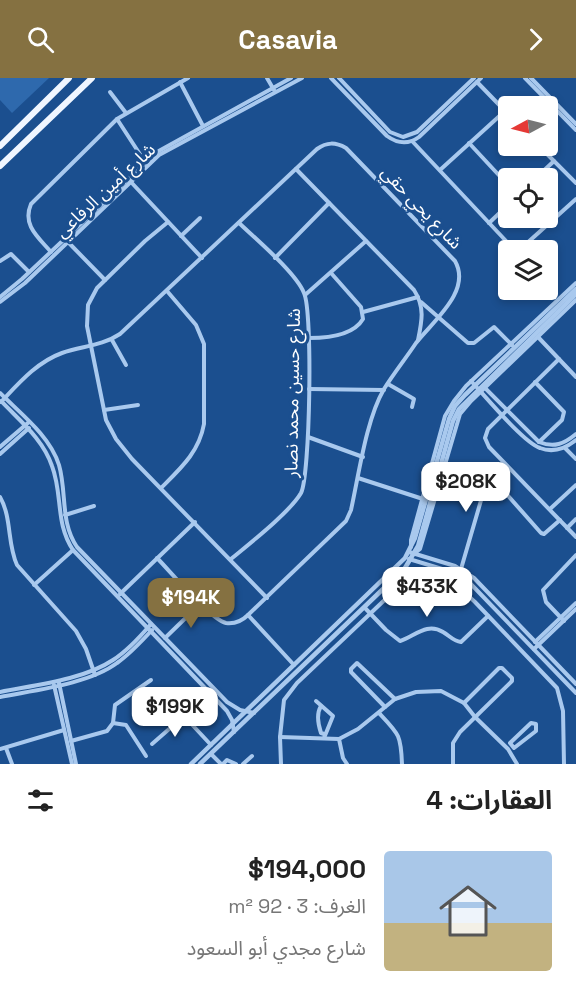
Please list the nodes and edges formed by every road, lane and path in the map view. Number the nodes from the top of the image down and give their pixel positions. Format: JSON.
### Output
{"nodes":[{"id":1,"x":70,"y":78,"type":"edge"},
{"id":2,"x":92,"y":78,"type":"edge"},
{"id":3,"x":188,"y":78,"type":"edge"},
{"id":4,"x":267,"y":78,"type":"edge"},
{"id":5,"x":291,"y":78,"type":"edge"},
{"id":6,"x":302,"y":78,"type":"edge"},
{"id":7,"x":331,"y":78,"type":"edge"},
{"id":8,"x":339,"y":78,"type":"edge"},
{"id":9,"x":525,"y":78,"type":"edge"},
{"id":10,"x":531,"y":78,"type":"edge"},
{"id":11,"x":477,"y":79,"type":"edge"},
{"id":12,"x":180,"y":82,"type":"junction"},
{"id":13,"x":80,"y":89,"type":"junction"},
{"id":14,"x":274,"y":90,"type":"junction"},
{"id":15,"x":110,"y":92,"type":"dead end"},
{"id":16,"x":50,"y":98,"type":"junction"},
{"id":17,"x":498,"y":102,"type":"edge"},
{"id":18,"x":60,"y":109,"type":"junction"},
{"id":19,"x":444,"y":110,"type":"junction"},
{"id":20,"x":234,"y":112,"type":"junction"},
{"id":21,"x":371,"y":112,"type":"junction"},
{"id":22,"x":126,"y":113,"type":"junction"},
{"id":23,"x":367,"y":116,"type":"junction"},
{"id":24,"x":117,"y":119,"type":"junction"},
{"id":25,"x":498,"y":119,"type":"edge"},
{"id":26,"x":576,"y":124,"type":"edge"},
{"id":27,"x":202,"y":126,"type":"junction"},
{"id":28,"x":576,"y":130,"type":"edge"},
{"id":29,"x":412,"y":141,"type":"junction"},
{"id":30,"x":469,"y":143,"type":"junction"},
{"id":31,"x":0,"y":146,"type":"edge"},
{"id":32,"x":158,"y":153,"type":"junction"},
{"id":33,"x":549,"y":156,"type":"edge"},
{"id":34,"x":554,"y":161,"type":"junction"},
{"id":35,"x":145,"y":162,"type":"junction"},
{"id":36,"x":0,"y":166,"type":"edge"},
{"id":37,"x":547,"y":168,"type":"edge"},
{"id":38,"x":296,"y":169,"type":"junction"},
{"id":39,"x":440,"y":170,"type":"junction"},
{"id":40,"x":498,"y":174,"type":"edge"},
{"id":41,"x":129,"y":180,"type":"junction"},
{"id":42,"x":576,"y":183,"type":"edge"},
{"id":43,"x":576,"y":199,"type":"edge"},
{"id":44,"x":329,"y":203,"type":"junction"},
{"id":45,"x":498,"y":214,"type":"edge"},
{"id":46,"x":200,"y":218,"type":"dead end"},
{"id":47,"x":168,"y":222,"type":"junction"},
{"id":48,"x":239,"y":223,"type":"junction"},
{"id":49,"x":489,"y":223,"type":"junction"},
{"id":50,"x":182,"y":236,"type":"junction"},
{"id":51,"x":366,"y":241,"type":"junction"},
{"id":52,"x":68,"y":242,"type":"junction"},
{"id":53,"x":52,"y":253,"type":"junction"},
{"id":54,"x":202,"y":258,"type":"junction"},
{"id":55,"x":274,"y":258,"type":"junction"},
{"id":56,"x":0,"y":261,"type":"edge"},
{"id":57,"x":29,"y":272,"type":"junction"},
{"id":58,"x":331,"y":273,"type":"junction"},
{"id":59,"x":105,"y":280,"type":"junction"},
{"id":60,"x":576,"y":283,"type":"edge"},
{"id":61,"x":576,"y":289,"type":"edge"},
{"id":62,"x":167,"y":291,"type":"junction"},
{"id":63,"x":576,"y":294,"type":"edge"},
{"id":64,"x":305,"y":295,"type":"junction"},
{"id":65,"x":0,"y":297,"type":"edge"},
{"id":66,"x":419,"y":299,"type":"junction"},
{"id":67,"x":576,"y":300,"type":"edge"},
{"id":68,"x":0,"y":302,"type":"edge"},
{"id":69,"x":363,"y":312,"type":"junction"},
{"id":70,"x":438,"y":317,"type":"junction"},
{"id":71,"x":538,"y":337,"type":"junction"},
{"id":72,"x":309,"y":338,"type":"junction"},
{"id":73,"x":112,"y":340,"type":"junction"},
{"id":74,"x":418,"y":341,"type":"junction"},
{"id":75,"x":512,"y":345,"type":"junction"},
{"id":76,"x":91,"y":346,"type":"junction"},
{"id":77,"x":559,"y":359,"type":"junction"},
{"id":78,"x":497,"y":362,"type":"junction"},
{"id":79,"x":126,"y":365,"type":"dead end"},
{"id":80,"x":576,"y":377,"type":"edge"},
{"id":81,"x":535,"y":382,"type":"junction"},
{"id":82,"x":388,"y":384,"type":"junction"},
{"id":83,"x":478,"y":385,"type":"junction"},
{"id":84,"x":309,"y":389,"type":"junction"},
{"id":85,"x":384,"y":390,"type":"junction"},
{"id":86,"x":0,"y":393,"type":"edge"},
{"id":87,"x":5,"y":397,"type":"junction"},
{"id":88,"x":0,"y":401,"type":"edge"},
{"id":89,"x":138,"y":405,"type":"dead end"},
{"id":90,"x":412,"y":407,"type":"dead end"},
{"id":91,"x":104,"y":410,"type":"junction"},
{"id":92,"x":504,"y":412,"type":"junction"},
{"id":93,"x":31,"y":423,"type":"junction"},
{"id":94,"x":26,"y":427,"type":"junction"},
{"id":95,"x":576,"y":434,"type":"edge"},
{"id":96,"x":307,"y":437,"type":"junction"},
{"id":97,"x":576,"y":440,"type":"edge"},
{"id":98,"x":539,"y":442,"type":"junction"},
{"id":99,"x":0,"y":447,"type":"edge"},
{"id":100,"x":565,"y":448,"type":"junction"},
{"id":101,"x":0,"y":454,"type":"edge"},
{"id":102,"x":363,"y":457,"type":"junction"},
{"id":103,"x":576,"y":459,"type":"edge"},
{"id":104,"x":443,"y":472,"type":"junction"},
{"id":105,"x":358,"y":478,"type":"junction"},
{"id":106,"x":495,"y":481,"type":"dead end"},
{"id":107,"x":576,"y":485,"type":"edge"},
{"id":108,"x":161,"y":488,"type":"junction"},
{"id":109,"x":0,"y":497,"type":"edge"},
{"id":110,"x":424,"y":499,"type":"junction"},
{"id":111,"x":94,"y":506,"type":"dead end"},
{"id":112,"x":550,"y":509,"type":"junction"},
{"id":113,"x":65,"y":515,"type":"junction"},
{"id":114,"x":576,"y":519,"type":"edge"},
{"id":115,"x":560,"y":520,"type":"junction"},
{"id":116,"x":195,"y":522,"type":"junction"},
{"id":117,"x":567,"y":528,"type":"junction"},
{"id":118,"x":576,"y":537,"type":"edge"},
{"id":119,"x":73,"y":550,"type":"junction"},
{"id":120,"x":412,"y":552,"type":"junction"},
{"id":121,"x":576,"y":555,"type":"edge"},
{"id":122,"x":157,"y":558,"type":"junction"},
{"id":123,"x":408,"y":559,"type":"junction"},
{"id":124,"x":231,"y":560,"type":"junction"},
{"id":125,"x":461,"y":569,"type":"junction"},
{"id":126,"x":34,"y":585,"type":"junction"},
{"id":127,"x":119,"y":594,"type":"junction"},
{"id":128,"x":267,"y":598,"type":"junction"},
{"id":129,"x":201,"y":603,"type":"junction"},
{"id":130,"x":576,"y":603,"type":"edge"},
{"id":131,"x":365,"y":608,"type":"junction"},
{"id":132,"x":576,"y":609,"type":"edge"},
{"id":133,"x":370,"y":613,"type":"junction"},
{"id":134,"x":248,"y":615,"type":"junction"},
{"id":135,"x":488,"y":615,"type":"junction"},
{"id":136,"x":562,"y":619,"type":"junction"},
{"id":137,"x":153,"y":626,"type":"junction"},
{"id":138,"x":149,"y":630,"type":"junction"},
{"id":139,"x":165,"y":638,"type":"junction"},
{"id":140,"x":319,"y":640,"type":"junction"},
{"id":141,"x":537,"y":643,"type":"junction"},
{"id":142,"x":323,"y":647,"type":"junction"},
{"id":143,"x":533,"y":647,"type":"junction"},
{"id":144,"x":308,"y":651,"type":"junction"},
{"id":145,"x":312,"y":657,"type":"junction"},
{"id":146,"x":294,"y":665,"type":"junction"},
{"id":147,"x":94,"y":672,"type":"junction"},
{"id":148,"x":151,"y":680,"type":"dead end"},
{"id":149,"x":56,"y":683,"type":"junction"},
{"id":150,"x":576,"y":684,"type":"edge"},
{"id":151,"x":0,"y":692,"type":"edge"},
{"id":152,"x":576,"y":693,"type":"edge"},
{"id":153,"x":0,"y":697,"type":"edge"},
{"id":154,"x":223,"y":698,"type":"junction"},
{"id":155,"x":395,"y":699,"type":"junction"},
{"id":156,"x":316,"y":701,"type":"dead end"},
{"id":157,"x":219,"y":703,"type":"junction"},
{"id":158,"x":464,"y":703,"type":"junction"},
{"id":159,"x":321,"y":706,"type":"junction"},
{"id":160,"x":385,"y":707,"type":"junction"},
{"id":161,"x":246,"y":711,"type":"junction"},
{"id":162,"x":379,"y":712,"type":"junction"},
{"id":163,"x":254,"y":713,"type":"junction"},
{"id":164,"x":475,"y":717,"type":"junction"},
{"id":165,"x":112,"y":723,"type":"junction"},
{"id":166,"x":232,"y":724,"type":"junction"},
{"id":167,"x":66,"y":730,"type":"junction"},
{"id":168,"x":234,"y":732,"type":"junction"},
{"id":169,"x":324,"y":736,"type":"junction"},
{"id":170,"x":280,"y":737,"type":"junction"},
{"id":171,"x":339,"y":739,"type":"junction"},
{"id":172,"x":71,"y":741,"type":"junction"},
{"id":173,"x":152,"y":744,"type":"dead end"},
{"id":174,"x":211,"y":744,"type":"junction"},
{"id":175,"x":510,"y":747,"type":"junction"},
{"id":176,"x":6,"y":748,"type":"junction"},
{"id":177,"x":0,"y":749,"type":"edge"},
{"id":178,"x":212,"y":754,"type":"junction"},
{"id":179,"x":146,"y":756,"type":"dead end"},
{"id":180,"x":252,"y":756,"type":"dead end"},
{"id":181,"x":12,"y":764,"type":"edge"},
{"id":182,"x":74,"y":764,"type":"edge"},
{"id":183,"x":191,"y":764,"type":"edge"},
{"id":184,"x":200,"y":764,"type":"edge"},
{"id":185,"x":222,"y":764,"type":"edge"},
{"id":186,"x":236,"y":764,"type":"edge"},
{"id":187,"x":243,"y":764,"type":"edge"},
{"id":188,"x":281,"y":764,"type":"edge"},
{"id":189,"x":346,"y":764,"type":"edge"},
{"id":190,"x":402,"y":764,"type":"edge"},
{"id":191,"x":453,"y":764,"type":"edge"},
{"id":192,"x":517,"y":764,"type":"edge"},
{"id":193,"x":564,"y":764,"type":"edge"}],
"edges":[{"from":1,"to":13,"type":"main road"},
{"from":1,"to":16,"type":"main road"},
{"from":2,"to":13,"type":"main road"},
{"from":3,"to":12,"type":"street"},
{"from":4,"to":14,"type":"street"},
{"from":5,"to":14,"type":"street","name":"شارع أمين الرفاعي"},
{"from":6,"to":14,"type":"street","name":"شارع أمين الرفاعي"},
{"from":7,"to":23,"type":"street"},
{"from":8,"to":21,"type":"street"},
{"from":9,"to":28,"type":"street"},
{"from":10,"to":26,"type":"street"},
{"from":11,"to":17,"type":"street"},
{"from":11,"to":19,"type":"street"},
{"from":12,"to":22,"type":"street"},
{"from":12,"to":27,"type":"street"},
{"from":13,"to":18,"type":"main road"},
{"from":14,"to":20,"type":"street","name":"شارع أمين الرفاعي"},
{"from":15,"to":22,"type":"street"},
{"from":16,"to":18,"type":"main road"},
{"from":16,"to":31,"type":"main road"},
{"from":18,"to":36,"type":"main road"},
{"from":19,"to":21,"type":"street"},
{"from":19,"to":29,"type":"street"},
{"from":20,"to":27,"type":"street","name":"شارع أمين الرفاعي"},
{"from":20,"to":32,"type":"street","name":"شارع أمين الرفاعي"},
{"from":21,"to":23,"type":"street"},
{"from":22,"to":24,"type":"street"},
{"from":23,"to":29,"type":"street"},
{"from":24,"to":35,"type":"street"},
{"from":24,"to":53,"type":"street"},
{"from":25,"to":30,"type":"street"},
{"from":27,"to":32,"type":"street","name":"شارع أمين الرفاعي"},
{"from":29,"to":39,"type":"street"},
{"from":30,"to":39,"type":"street"},
{"from":30,"to":40,"type":"street"},
{"from":32,"to":35,"type":"street","name":"شارع أمين الرفاعي"},
{"from":32,"to":41,"type":"street","name":"شارع أمين الرفاعي"},
{"from":33,"to":34,"type":"street"},
{"from":34,"to":37,"type":"street"},
{"from":34,"to":42,"type":"street"},
{"from":35,"to":41,"type":"street","name":"شارع أمين الرفاعي"},
{"from":38,"to":44,"type":"street"},
{"from":38,"to":48,"type":"street","name":"شارع يحي حقي"},
{"from":38,"to":70,"type":"street","name":"شارع يحي حقي"},
{"from":39,"to":49,"type":"street"},
{"from":41,"to":47,"type":"street"},
{"from":41,"to":52,"type":"street","name":"شارع أمين الرفاعي"},
{"from":41,"to":53,"type":"street","name":"شارع أمين الرفاعي"},
{"from":43,"to":49,"type":"street"},
{"from":44,"to":51,"type":"street"},
{"from":44,"to":55,"type":"street"},
{"from":45,"to":49,"type":"street"},
{"from":46,"to":50,"type":"street"},
{"from":47,"to":50,"type":"street"},
{"from":47,"to":59,"type":"street"},
{"from":48,"to":54,"type":"street","name":"شارع يحي حقي"},
{"from":48,"to":55,"type":"street","name":"شارع حسين محمد نصار"},
{"from":50,"to":54,"type":"street"},
{"from":51,"to":58,"type":"street"},
{"from":51,"to":66,"type":"street"},
{"from":52,"to":53,"type":"street","name":"شارع أمين الرفاعي"},
{"from":52,"to":59,"type":"street"},
{"from":53,"to":57,"type":"street","name":"شارع أمين الرفاعي"},
{"from":53,"to":68,"type":"street","name":"شارع أمين الرفاعي"},
{"from":54,"to":62,"type":"street","name":"شارع يحي حقي"},
{"from":55,"to":64,"type":"street","name":"شارع حسين محمد نصار"},
{"from":56,"to":57,"type":"street"},
{"from":57,"to":65,"type":"street","name":"شارع أمين الرفاعي"},
{"from":58,"to":64,"type":"street"},
{"from":58,"to":69,"type":"street"},
{"from":59,"to":76,"type":"street"},
{"from":60,"to":75,"type":"street"},
{"from":61,"to":78,"type":"street"},
{"from":62,"to":73,"type":"street","name":"شارع يحي حقي"},
{"from":62,"to":108,"type":"street"},
{"from":63,"to":83,"type":"street"},
{"from":64,"to":72,"type":"street","name":"شارع حسين محمد نصار"},
{"from":66,"to":69,"type":"street"},
{"from":66,"to":70,"type":"street"},
{"from":66,"to":74,"type":"street"},
{"from":67,"to":71,"type":"street"},
{"from":69,"to":72,"type":"street"},
{"from":70,"to":74,"type":"street","name":"شارع يحي حقي"},
{"from":70,"to":75,"type":"street"},
{"from":71,"to":77,"type":"street"},
{"from":71,"to":83,"type":"street"},
{"from":72,"to":84,"type":"street","name":"شارع حسين محمد نصار"},
{"from":73,"to":76,"type":"street","name":"شارع يحي حقي"},
{"from":73,"to":79,"type":"street"},
{"from":74,"to":82,"type":"street","name":"شارع يحي حقي"},
{"from":75,"to":78,"type":"street"},
{"from":76,"to":87,"type":"street","name":"شارع يحي حقي"},
{"from":76,"to":91,"type":"street"},
{"from":77,"to":80,"type":"street"},
{"from":77,"to":81,"type":"street"},
{"from":78,"to":83,"type":"street"},
{"from":81,"to":92,"type":"street"},
{"from":81,"to":98,"type":"street"},
{"from":82,"to":85,"type":"street","name":"شارع يحي حقي"},
{"from":82,"to":90,"type":"street"},
{"from":83,"to":92,"type":"street"},
{"from":83,"to":104,"type":"street"},
{"from":83,"to":110,"type":"street"},
{"from":83,"to":120,"type":"street"},
{"from":84,"to":85,"type":"street"},
{"from":84,"to":96,"type":"street","name":"شارع حسين محمد نصار"},
{"from":85,"to":102,"type":"street","name":"شارع يحي حقي"},
{"from":86,"to":87,"type":"street"},
{"from":87,"to":88,"type":"street","name":"شارع يحي حقي"},
{"from":87,"to":93,"type":"street"},
{"from":88,"to":94,"type":"street"},
{"from":89,"to":91,"type":"street"},
{"from":91,"to":108,"type":"street"},
{"from":92,"to":98,"type":"street"},
{"from":92,"to":100,"type":"street"},
{"from":92,"to":112,"type":"street"},
{"from":93,"to":94,"type":"street"},
{"from":93,"to":113,"type":"street"},
{"from":94,"to":99,"type":"street"},
{"from":94,"to":101,"type":"street"},
{"from":94,"to":119,"type":"street"},
{"from":95,"to":98,"type":"street"},
{"from":96,"to":102,"type":"street"},
{"from":96,"to":124,"type":"street","name":"شارع حسين محمد نصار"},
{"from":97,"to":100,"type":"street"},
{"from":100,"to":103,"type":"street"},
{"from":102,"to":105,"type":"street","name":"شارع يحي حقي"},
{"from":104,"to":120,"type":"street"},
{"from":104,"to":125,"type":"street"},
{"from":105,"to":110,"type":"street"},
{"from":105,"to":128,"type":"street","name":"شارع يحي حقي"},
{"from":106,"to":115,"type":"street"},
{"from":107,"to":112,"type":"street"},
{"from":108,"to":116,"type":"street"},
{"from":109,"to":126,"type":"street"},
{"from":110,"to":120,"type":"street"},
{"from":111,"to":113,"type":"street"},
{"from":112,"to":115,"type":"street"},
{"from":113,"to":127,"type":"street"},
{"from":114,"to":117,"type":"street"},
{"from":115,"to":117,"type":"street"},
{"from":116,"to":122,"type":"street"},
{"from":116,"to":124,"type":"street"},
{"from":117,"to":118,"type":"street"},
{"from":119,"to":126,"type":"street"},
{"from":119,"to":127,"type":"street"},
{"from":120,"to":123,"type":"street"},
{"from":120,"to":125,"type":"street"},
{"from":121,"to":136,"type":"street"},
{"from":122,"to":127,"type":"street"},
{"from":122,"to":129,"type":"street"},
{"from":123,"to":131,"type":"street"},
{"from":123,"to":140,"type":"street"},
{"from":123,"to":143,"type":"street"},
{"from":124,"to":128,"type":"street"},
{"from":125,"to":141,"type":"street"},
{"from":126,"to":147,"type":"street"},
{"from":127,"to":137,"type":"street"},
{"from":127,"to":138,"type":"street"},
{"from":128,"to":134,"type":"street","name":"شارع يحي حقي"},
{"from":129,"to":134,"type":"street"},
{"from":129,"to":139,"type":"street"},
{"from":130,"to":136,"type":"street"},
{"from":131,"to":133,"type":"street"},
{"from":131,"to":142,"type":"street"},
{"from":132,"to":136,"type":"street"},
{"from":133,"to":135,"type":"street"},
{"from":133,"to":135,"type":"street"},
{"from":133,"to":170,"type":"street"},
{"from":134,"to":146,"type":"street"},
{"from":135,"to":193,"type":"street"},
{"from":136,"to":141,"type":"street"},
{"from":137,"to":138,"type":"street"},
{"from":137,"to":139,"type":"street"},
{"from":138,"to":147,"type":"street"},
{"from":138,"to":157,"type":"street"},
{"from":139,"to":154,"type":"street"},
{"from":140,"to":142,"type":"street"},
{"from":140,"to":144,"type":"street"},
{"from":141,"to":143,"type":"street"},
{"from":141,"to":150,"type":"street"},
{"from":142,"to":145,"type":"street"},
{"from":143,"to":152,"type":"street"},
{"from":144,"to":145,"type":"street"},
{"from":144,"to":146,"type":"street"},
{"from":145,"to":163,"type":"street"},
{"from":146,"to":161,"type":"street"},
{"from":147,"to":149,"type":"street"},
{"from":148,"to":165,"type":"street"},
{"from":149,"to":151,"type":"street"},
{"from":149,"to":153,"type":"street"},
{"from":149,"to":167,"type":"street"},
{"from":154,"to":157,"type":"street"},
{"from":154,"to":161,"type":"street"},
{"from":155,"to":158,"type":"street"},
{"from":155,"to":160,"type":"street"},
{"from":155,"to":160,"type":"street"},
{"from":156,"to":159,"type":"street"},
{"from":157,"to":166,"type":"street"},
{"from":158,"to":164,"type":"street"},
{"from":158,"to":164,"type":"street"},
{"from":159,"to":169,"type":"street"},
{"from":159,"to":169,"type":"street"},
{"from":160,"to":162,"type":"street"},
{"from":161,"to":163,"type":"street"},
{"from":161,"to":166,"type":"street"},
{"from":162,"to":171,"type":"street"},
{"from":162,"to":190,"type":"street"},
{"from":163,"to":168,"type":"street"},
{"from":164,"to":175,"type":"street"},
{"from":164,"to":191,"type":"street"},
{"from":165,"to":172,"type":"street"},
{"from":165,"to":179,"type":"street"},
{"from":166,"to":168,"type":"street"},
{"from":166,"to":174,"type":"street"},
{"from":167,"to":172,"type":"street"},
{"from":167,"to":176,"type":"street"},
{"from":167,"to":182,"type":"street"},
{"from":168,"to":178,"type":"street"},
{"from":169,"to":170,"type":"street"},
{"from":169,"to":171,"type":"street"},
{"from":170,"to":188,"type":"street"},
{"from":171,"to":189,"type":"street"},
{"from":172,"to":182,"type":"street"},
{"from":173,"to":174,"type":"street"},
{"from":174,"to":183,"type":"street"},
{"from":175,"to":175,"type":"street"},
{"from":175,"to":192,"type":"street"},
{"from":176,"to":177,"type":"street"},
{"from":176,"to":181,"type":"street"},
{"from":178,"to":184,"type":"street"},
{"from":178,"to":185,"type":"street"},
{"from":180,"to":187,"type":"street"},
{"from":185,"to":186,"type":"street"}]}
